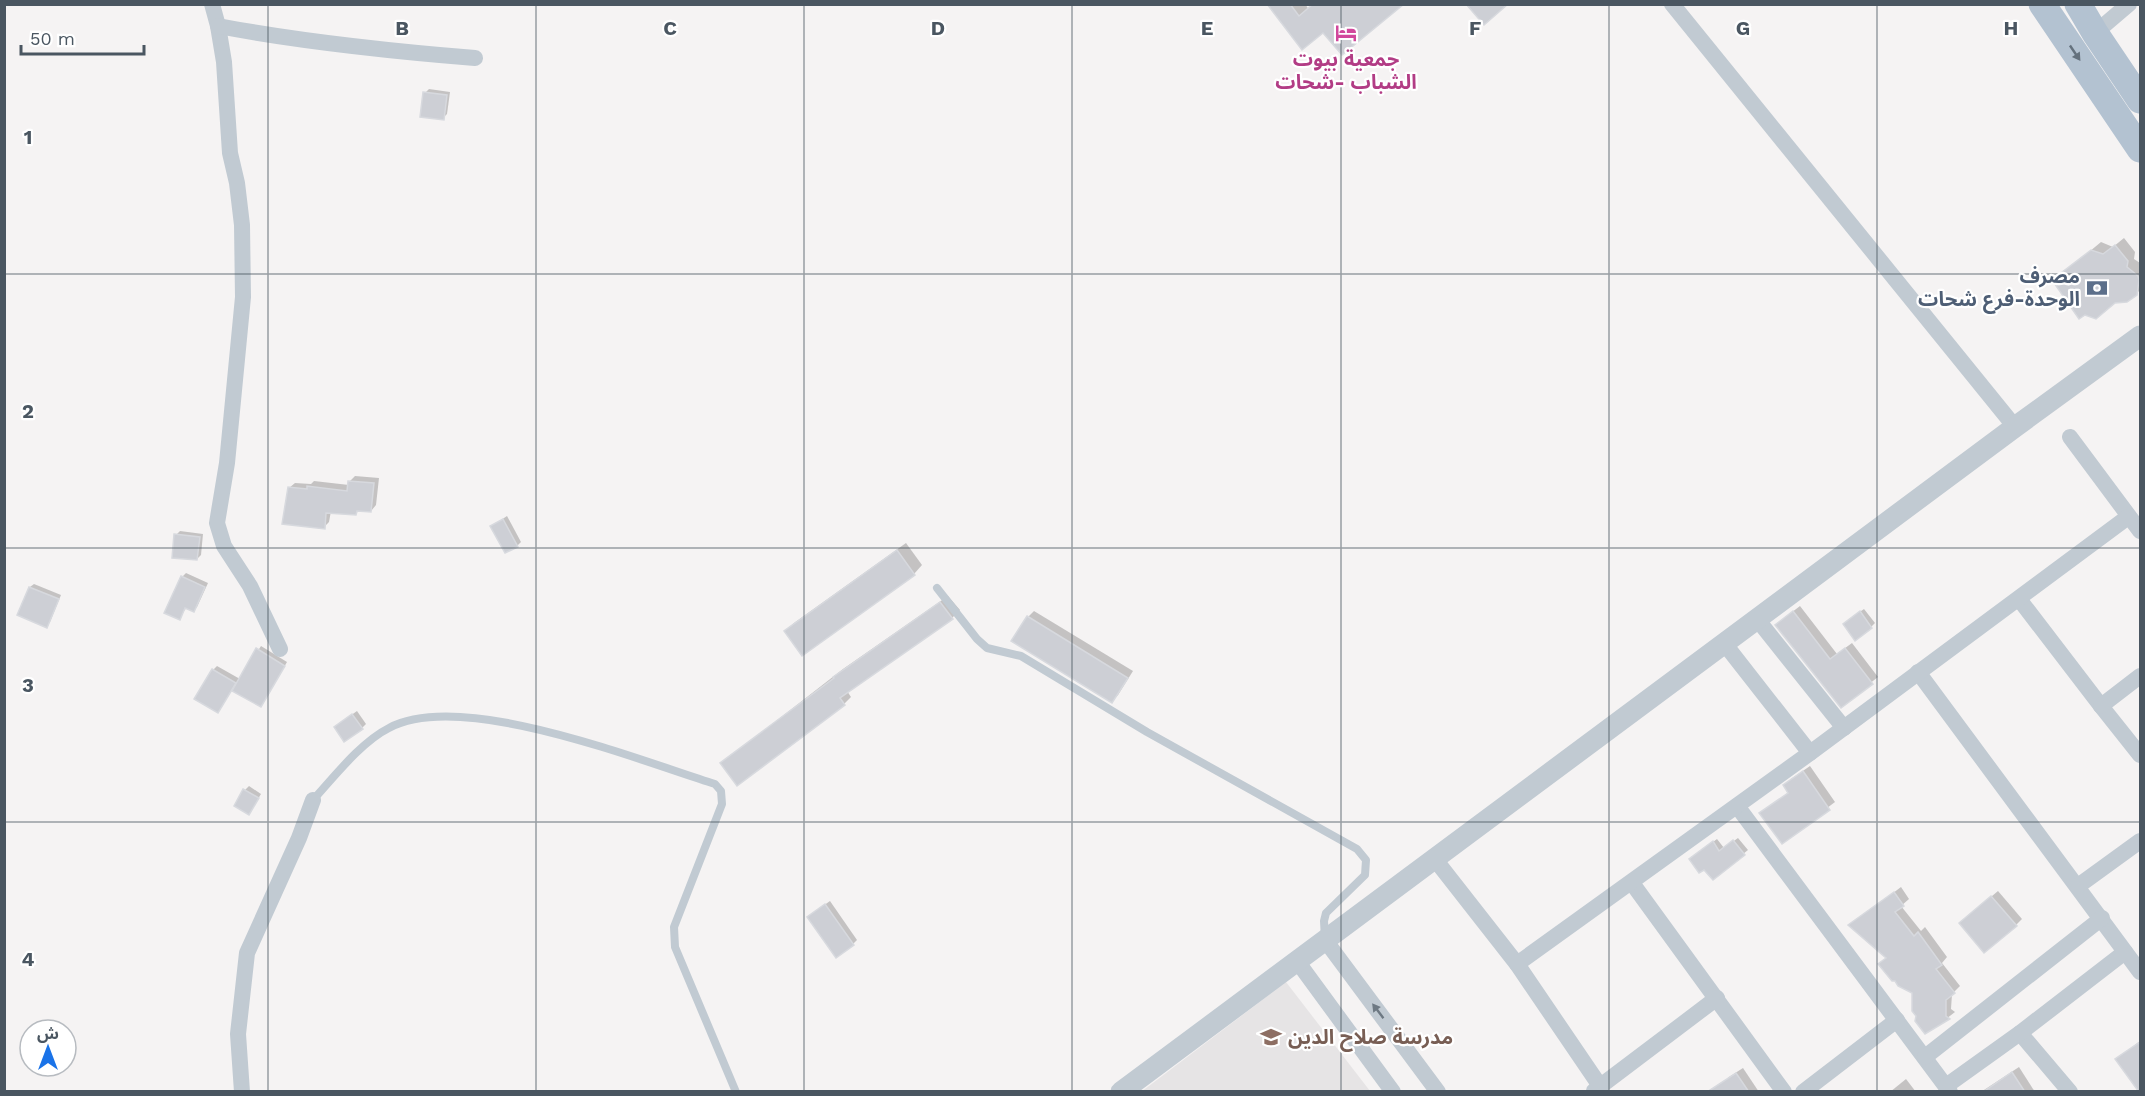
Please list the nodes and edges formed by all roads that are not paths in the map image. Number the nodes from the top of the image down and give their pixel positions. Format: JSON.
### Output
{"nodes":[{"id":1,"x":212,"y":4,"type":"edge"},
{"id":2,"x":1672,"y":4,"type":"edge"},
{"id":3,"x":2042,"y":4,"type":"edge"},
{"id":4,"x":2078,"y":4,"type":"edge"},
{"id":5,"x":2129,"y":4,"type":"edge"},
{"id":6,"x":218,"y":26,"type":"junction"},
{"id":7,"x":2095,"y":33,"type":"junction"},
{"id":8,"x":475,"y":58,"type":"dead end"},
{"id":9,"x":2140,"y":100,"type":"edge"},
{"id":10,"x":2140,"y":149,"type":"edge"},
{"id":11,"x":2140,"y":336,"type":"edge"},
{"id":12,"x":2014,"y":427,"type":"junction"},
{"id":13,"x":2070,"y":437,"type":"dead end"},
{"id":14,"x":2128,"y":517,"type":"junction"},
{"id":15,"x":2140,"y":531,"type":"edge"},
{"id":16,"x":937,"y":588,"type":"dead end"},
{"id":17,"x":2019,"y":599,"type":"junction"},
{"id":18,"x":1756,"y":619,"type":"junction"},
{"id":19,"x":1724,"y":643,"type":"junction"},
{"id":20,"x":280,"y":649,"type":"dead end"},
{"id":21,"x":1918,"y":672,"type":"junction"},
{"id":22,"x":2140,"y":676,"type":"edge"},
{"id":23,"x":2101,"y":706,"type":"junction"},
{"id":24,"x":1844,"y":728,"type":"junction"},
{"id":25,"x":1810,"y":753,"type":"junction"},
{"id":26,"x":2140,"y":755,"type":"edge"},
{"id":27,"x":313,"y":800,"type":"joint"},
{"id":28,"x":1737,"y":806,"type":"junction"},
{"id":29,"x":2140,"y":841,"type":"edge"},
{"id":30,"x":1434,"y":858,"type":"junction"},
{"id":31,"x":1632,"y":883,"type":"junction"},
{"id":32,"x":2078,"y":886,"type":"junction"},
{"id":33,"x":2102,"y":918,"type":"junction"},
{"id":34,"x":1325,"y":940,"type":"junction"},
{"id":35,"x":2125,"y":952,"type":"junction"},
{"id":36,"x":1297,"y":961,"type":"junction"},
{"id":37,"x":1517,"y":964,"type":"junction"},
{"id":38,"x":2140,"y":972,"type":"edge"},
{"id":39,"x":1717,"y":998,"type":"junction"},
{"id":40,"x":1897,"y":1020,"type":"junction"},
{"id":41,"x":2020,"y":1033,"type":"junction"},
{"id":42,"x":1925,"y":1057,"type":"junction"},
{"id":43,"x":1597,"y":1089,"type":"edge"},
{"id":44,"x":1948,"y":1089,"type":"edge"},
{"id":45,"x":242,"y":1092,"type":"edge"},
{"id":46,"x":736,"y":1092,"type":"edge"},
{"id":47,"x":1121,"y":1092,"type":"edge"},
{"id":48,"x":1394,"y":1092,"type":"edge"},
{"id":49,"x":1438,"y":1092,"type":"edge"},
{"id":50,"x":1784,"y":1092,"type":"edge"},
{"id":51,"x":1803,"y":1092,"type":"edge"},
{"id":52,"x":2070,"y":1092,"type":"edge"}],
"edges":[{"from":1,"to":6,"type":"street"},
{"from":2,"to":12,"type":"street"},
{"from":3,"to":10,"type":"main road","one_way":true},
{"from":4,"to":7,"type":"main road"},
{"from":5,"to":7,"type":"street"},
{"from":6,"to":8,"type":"street"},
{"from":6,"to":20,"type":"street"},
{"from":7,"to":9,"type":"main road"},
{"from":11,"to":12,"type":"street"},
{"from":12,"to":18,"type":"street"},
{"from":13,"to":14,"type":"street"},
{"from":14,"to":15,"type":"street"},
{"from":14,"to":17,"type":"street"},
{"from":16,"to":34,"type":"lane"},
{"from":17,"to":21,"type":"street"},
{"from":17,"to":23,"type":"street"},
{"from":18,"to":19,"type":"street"},
{"from":18,"to":24,"type":"street"},
{"from":19,"to":25,"type":"street"},
{"from":19,"to":30,"type":"street"},
{"from":21,"to":24,"type":"street"},
{"from":21,"to":32,"type":"street"},
{"from":22,"to":23,"type":"street"},
{"from":23,"to":26,"type":"street"},
{"from":24,"to":25,"type":"street"},
{"from":25,"to":28,"type":"street"},
{"from":27,"to":45,"type":"street"},
{"from":27,"to":46,"type":"lane"},
{"from":28,"to":31,"type":"street"},
{"from":28,"to":40,"type":"street"},
{"from":29,"to":32,"type":"street"},
{"from":30,"to":34,"type":"street"},
{"from":30,"to":37,"type":"street"},
{"from":31,"to":37,"type":"street"},
{"from":31,"to":39,"type":"street"},
{"from":32,"to":33,"type":"street"},
{"from":33,"to":35,"type":"street"},
{"from":33,"to":42,"type":"street"},
{"from":34,"to":36,"type":"street"},
{"from":49,"to":34,"type":"street","one_way":true},
{"from":35,"to":38,"type":"street"},
{"from":35,"to":41,"type":"street"},
{"from":36,"to":47,"type":"street"},
{"from":36,"to":48,"type":"street"},
{"from":37,"to":43,"type":"street"},
{"from":39,"to":43,"type":"street"},
{"from":39,"to":50,"type":"street"},
{"from":40,"to":42,"type":"street"},
{"from":40,"to":51,"type":"street"},
{"from":41,"to":44,"type":"street"},
{"from":41,"to":52,"type":"street"},
{"from":42,"to":44,"type":"street"}]}
